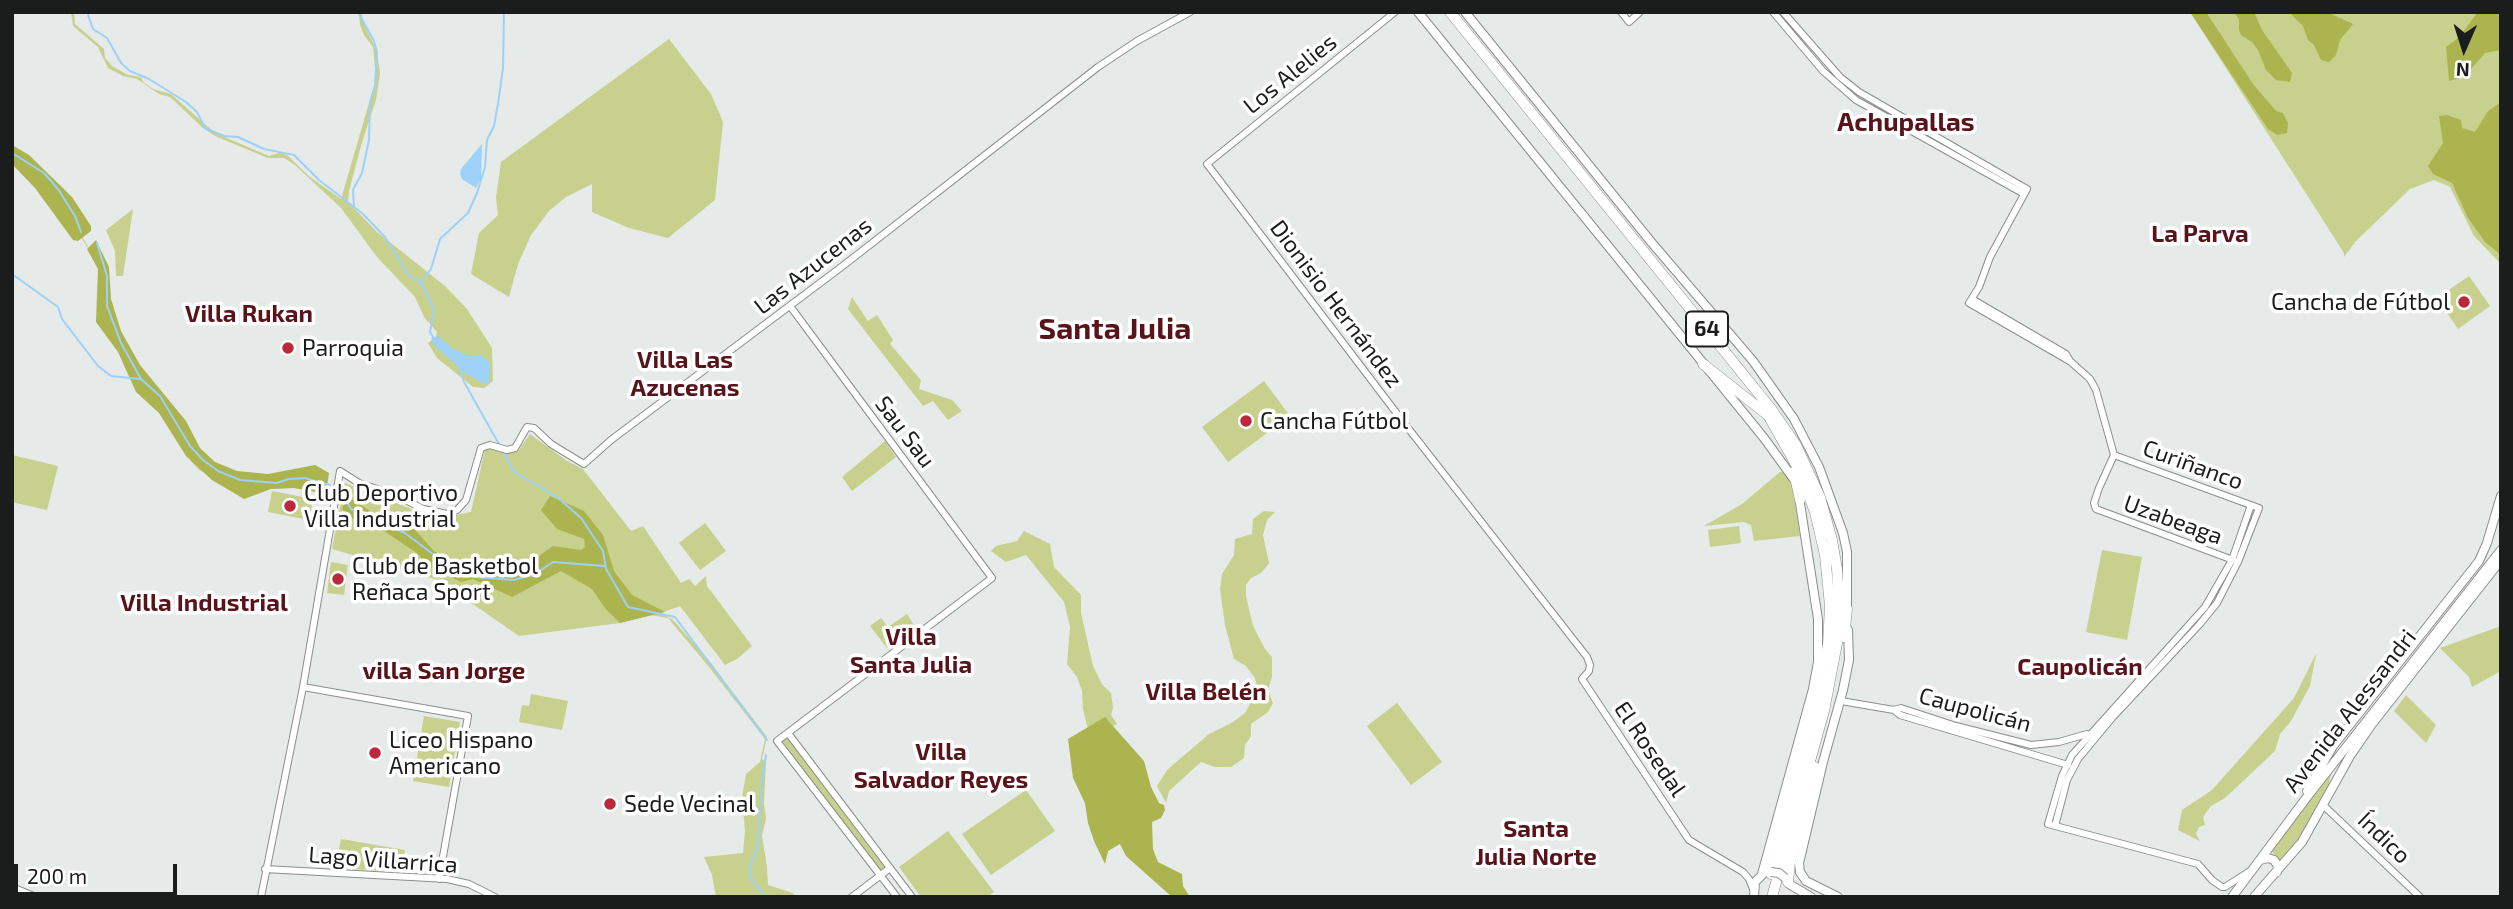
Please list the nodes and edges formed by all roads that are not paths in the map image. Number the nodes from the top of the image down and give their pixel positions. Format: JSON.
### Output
{"nodes":[{"id":1,"x":1190,"y":12,"type":"edge"},
{"id":2,"x":1395,"y":12,"type":"edge"},
{"id":3,"x":1418,"y":12,"type":"edge"},
{"id":4,"x":1442,"y":12,"type":"edge"},
{"id":5,"x":1450,"y":12,"type":"edge"},
{"id":6,"x":1465,"y":12,"type":"edge"},
{"id":7,"x":1621,"y":12,"type":"edge"},
{"id":8,"x":1640,"y":12,"type":"edge"},
{"id":9,"x":1773,"y":12,"type":"edge"},
{"id":10,"x":1783,"y":12,"type":"edge"},
{"id":11,"x":1207,"y":164,"type":"joint"},
{"id":12,"x":2026,"y":191,"type":"junction"},
{"id":13,"x":790,"y":306,"type":"junction"},
{"id":14,"x":1703,"y":364,"type":"junction"},
{"id":15,"x":1769,"y":416,"type":"junction"},
{"id":16,"x":1782,"y":438,"type":"junction"},
{"id":17,"x":2115,"y":455,"type":"junction"},
{"id":18,"x":2501,"y":496,"type":"edge"},
{"id":19,"x":1800,"y":500,"type":"junction"},
{"id":20,"x":2251,"y":505,"type":"junction"},
{"id":21,"x":2501,"y":550,"type":"edge"},
{"id":22,"x":2501,"y":560,"type":"edge"},
{"id":23,"x":2235,"y":561,"type":"junction"},
{"id":24,"x":1847,"y":609,"type":"junction"},
{"id":25,"x":1582,"y":678,"type":"joint"},
{"id":26,"x":303,"y":687,"type":"junction"},
{"id":27,"x":1827,"y":698,"type":"junction"},
{"id":28,"x":1841,"y":701,"type":"junction"},
{"id":29,"x":1894,"y":710,"type":"junction"},
{"id":30,"x":1824,"y":711,"type":"junction"},
{"id":31,"x":788,"y":733,"type":"junction"},
{"id":32,"x":2089,"y":733,"type":"junction"},
{"id":33,"x":2340,"y":737,"type":"junction"},
{"id":34,"x":2336,"y":760,"type":"junction"},
{"id":35,"x":2069,"y":766,"type":"junction"},
{"id":36,"x":2334,"y":786,"type":"junction"},
{"id":37,"x":2307,"y":797,"type":"junction"},
{"id":38,"x":2323,"y":805,"type":"junction"},
{"id":39,"x":2259,"y":860,"type":"junction"},
{"id":40,"x":890,"y":868,"type":"junction"},
{"id":41,"x":265,"y":869,"type":"junction"},
{"id":42,"x":2252,"y":870,"type":"junction"},
{"id":43,"x":1742,"y":872,"type":"junction"},
{"id":44,"x":1765,"y":873,"type":"junction"},
{"id":45,"x":2275,"y":875,"type":"junction"},
{"id":46,"x":880,"y":876,"type":"junction"},
{"id":47,"x":439,"y":879,"type":"junction"},
{"id":48,"x":1788,"y":882,"type":"junction"},
{"id":49,"x":12,"y":887,"type":"edge"},
{"id":50,"x":1753,"y":893,"type":"edge"},
{"id":51,"x":1790,"y":895,"type":"edge"},
{"id":52,"x":36,"y":897,"type":"edge"},
{"id":53,"x":261,"y":897,"type":"edge"},
{"id":54,"x":495,"y":897,"type":"edge"},
{"id":55,"x":852,"y":897,"type":"edge"},
{"id":56,"x":897,"y":897,"type":"edge"},
{"id":57,"x":912,"y":897,"type":"edge"},
{"id":58,"x":1765,"y":897,"type":"edge"},
{"id":59,"x":1772,"y":897,"type":"edge"},
{"id":60,"x":1811,"y":897,"type":"edge"},
{"id":61,"x":1838,"y":897,"type":"edge"},
{"id":62,"x":2232,"y":897,"type":"edge"},
{"id":63,"x":2254,"y":897,"type":"edge"},
{"id":64,"x":2420,"y":897,"type":"edge"}],
"edges":[{"from":1,"to":13,"type":"street","name":"Las Azucenas"},
{"from":2,"to":11,"type":"street","name":"Los Alelies"},
{"from":3,"to":14,"type":"main road"},
{"from":4,"to":15,"type":"highway","number":"64"},
{"from":5,"to":27,"type":"highway","number":"64"},
{"from":6,"to":24,"type":"main road"},
{"from":7,"to":8,"type":"street"},
{"from":9,"to":12,"type":"street"},
{"from":10,"to":12,"type":"street"},
{"from":11,"to":25,"type":"street","name":"Dionisio Hernández"},
{"from":12,"to":17,"type":"street"},
{"from":13,"to":26,"type":"street","name":"Las Azucenas"},
{"from":13,"to":31,"type":"street","name":"Sau Sau"},
{"from":14,"to":15,"type":"highway"},
{"from":14,"to":19,"type":"main road"},
{"from":15,"to":16,"type":"highway","number":"64"},
{"from":16,"to":19,"type":"highway"},
{"from":16,"to":58,"type":"highway","number":"64"},
{"from":17,"to":20,"type":"street","name":"Curiñanco"},
{"from":17,"to":23,"type":"street","name":"Uzabeaga"},
{"from":18,"to":33,"type":"main road"},
{"from":19,"to":44,"type":"main road"},
{"from":20,"to":23,"type":"street"},
{"from":20,"to":23,"type":"street","name":"Curiñanco"},
{"from":21,"to":34,"type":"main road","name":"Avenida Alessandri"},
{"from":22,"to":36,"type":"main road","name":"Avenida Alessandri"},
{"from":23,"to":32,"type":"street"},
{"from":23,"to":35,"type":"street"},
{"from":24,"to":27,"type":"highway"},
{"from":24,"to":28,"type":"main road"},
{"from":25,"to":43,"type":"street","name":"El Rosedal"},
{"from":26,"to":41,"type":"street"},
{"from":26,"to":47,"type":"street"},
{"from":27,"to":30,"type":"highway","number":"64"},
{"from":28,"to":29,"type":"street","name":"Caupolicán"},
{"from":28,"to":61,"type":"main road"},
{"from":29,"to":32,"type":"street","name":"Caupolicán"},
{"from":29,"to":35,"type":"street","name":"Caupolicán"},
{"from":30,"to":48,"type":"highway"},
{"from":30,"to":59,"type":"highway","number":"64"},
{"from":31,"to":40,"type":"street"},
{"from":31,"to":46,"type":"street"},
{"from":32,"to":35,"type":"street"},
{"from":33,"to":34,"type":"main road"},
{"from":33,"to":37,"type":"main road"},
{"from":34,"to":36,"type":"main road"},
{"from":34,"to":37,"type":"main road","name":"Avenida Alessandri"},
{"from":35,"to":42,"type":"street"},
{"from":36,"to":38,"type":"main road","name":"Avenida Alessandri"},
{"from":37,"to":39,"type":"main road","name":"Avenida Alessandri"},
{"from":38,"to":45,"type":"main road","name":"Avenida Alessandri"},
{"from":38,"to":64,"type":"street","name":"Índico"},
{"from":39,"to":42,"type":"main road","name":"Avenida Alessandri"},
{"from":39,"to":45,"type":"main road"},
{"from":40,"to":46,"type":"street"},
{"from":40,"to":57,"type":"street"},
{"from":41,"to":47,"type":"street","name":"Lago Villarrica"},
{"from":41,"to":53,"type":"street"},
{"from":42,"to":62,"type":"main road","name":"Avenida Alessandri"},
{"from":43,"to":44,"type":"street"},
{"from":43,"to":50,"type":"street"},
{"from":44,"to":48,"type":"main road","bridge":true},
{"from":44,"to":50,"type":"main road"},
{"from":45,"to":63,"type":"main road","name":"Avenida Alessandri"},
{"from":46,"to":55,"type":"street"},
{"from":46,"to":56,"type":"street"},
{"from":47,"to":54,"type":"street","name":"Lago Villarrica"},
{"from":48,"to":51,"type":"main road"},
{"from":48,"to":60,"type":"main road"},
{"from":49,"to":52,"type":"street"}]}
